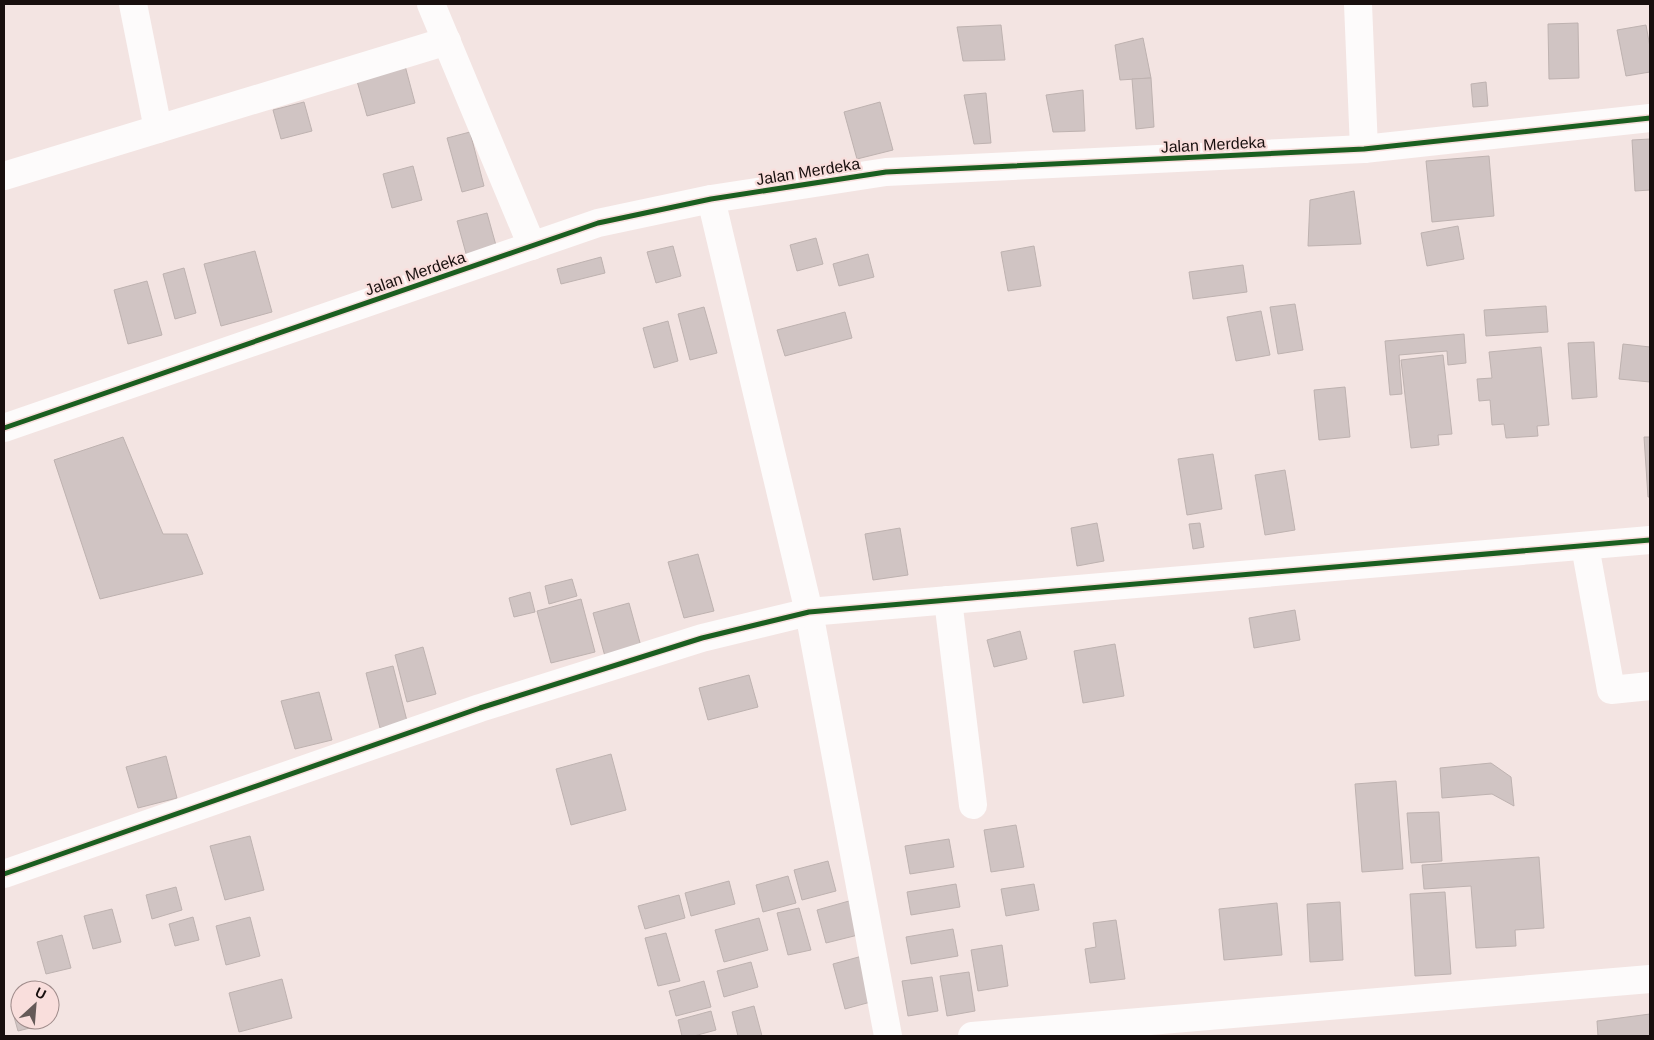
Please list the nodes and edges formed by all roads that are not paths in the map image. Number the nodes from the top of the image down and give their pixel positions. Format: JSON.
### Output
{"nodes":[{"id":1,"x":133,"y":4,"type":"edge"},
{"id":2,"x":431,"y":4,"type":"edge"},
{"id":3,"x":1358,"y":4,"type":"edge"},
{"id":4,"x":446,"y":41,"type":"junction"},
{"id":5,"x":1650,"y":118,"type":"edge"},
{"id":6,"x":158,"y":129,"type":"junction"},
{"id":7,"x":1364,"y":149,"type":"junction"},
{"id":8,"x":4,"y":176,"type":"edge"},
{"id":9,"x":711,"y":199,"type":"junction"},
{"id":10,"x":532,"y":246,"type":"junction"},
{"id":11,"x":4,"y":428,"type":"edge"},
{"id":12,"x":1650,"y":540,"type":"edge"},
{"id":13,"x":1585,"y":546,"type":"junction"},
{"id":14,"x":948,"y":600,"type":"junction"},
{"id":15,"x":809,"y":612,"type":"junction"},
{"id":16,"x":1650,"y":686,"type":"edge"},
{"id":17,"x":973,"y":805,"type":"dead end"},
{"id":18,"x":4,"y":874,"type":"edge"},
{"id":19,"x":1650,"y":979,"type":"edge"},
{"id":20,"x":888,"y":1036,"type":"edge"},
{"id":21,"x":972,"y":1036,"type":"edge"}],
"edges":[{"from":1,"to":6,"type":"street"},
{"from":2,"to":4,"type":"street"},
{"from":3,"to":7,"type":"street"},
{"from":4,"to":6,"type":"street"},
{"from":4,"to":10,"type":"street"},
{"from":5,"to":7,"type":"street","name":"Jalan Merdeka"},
{"from":6,"to":8,"type":"street"},
{"from":7,"to":9,"type":"street","name":"Jalan Merdeka"},
{"from":9,"to":10,"type":"street","name":"Jalan Merdeka"},
{"from":9,"to":15,"type":"street"},
{"from":10,"to":11,"type":"street","name":"Jalan Merdeka"},
{"from":12,"to":13,"type":"street"},
{"from":13,"to":14,"type":"street"},
{"from":13,"to":16,"type":"street"},
{"from":14,"to":15,"type":"street"},
{"from":14,"to":17,"type":"street"},
{"from":15,"to":18,"type":"street"},
{"from":15,"to":20,"type":"street"},
{"from":19,"to":21,"type":"street"}]}
